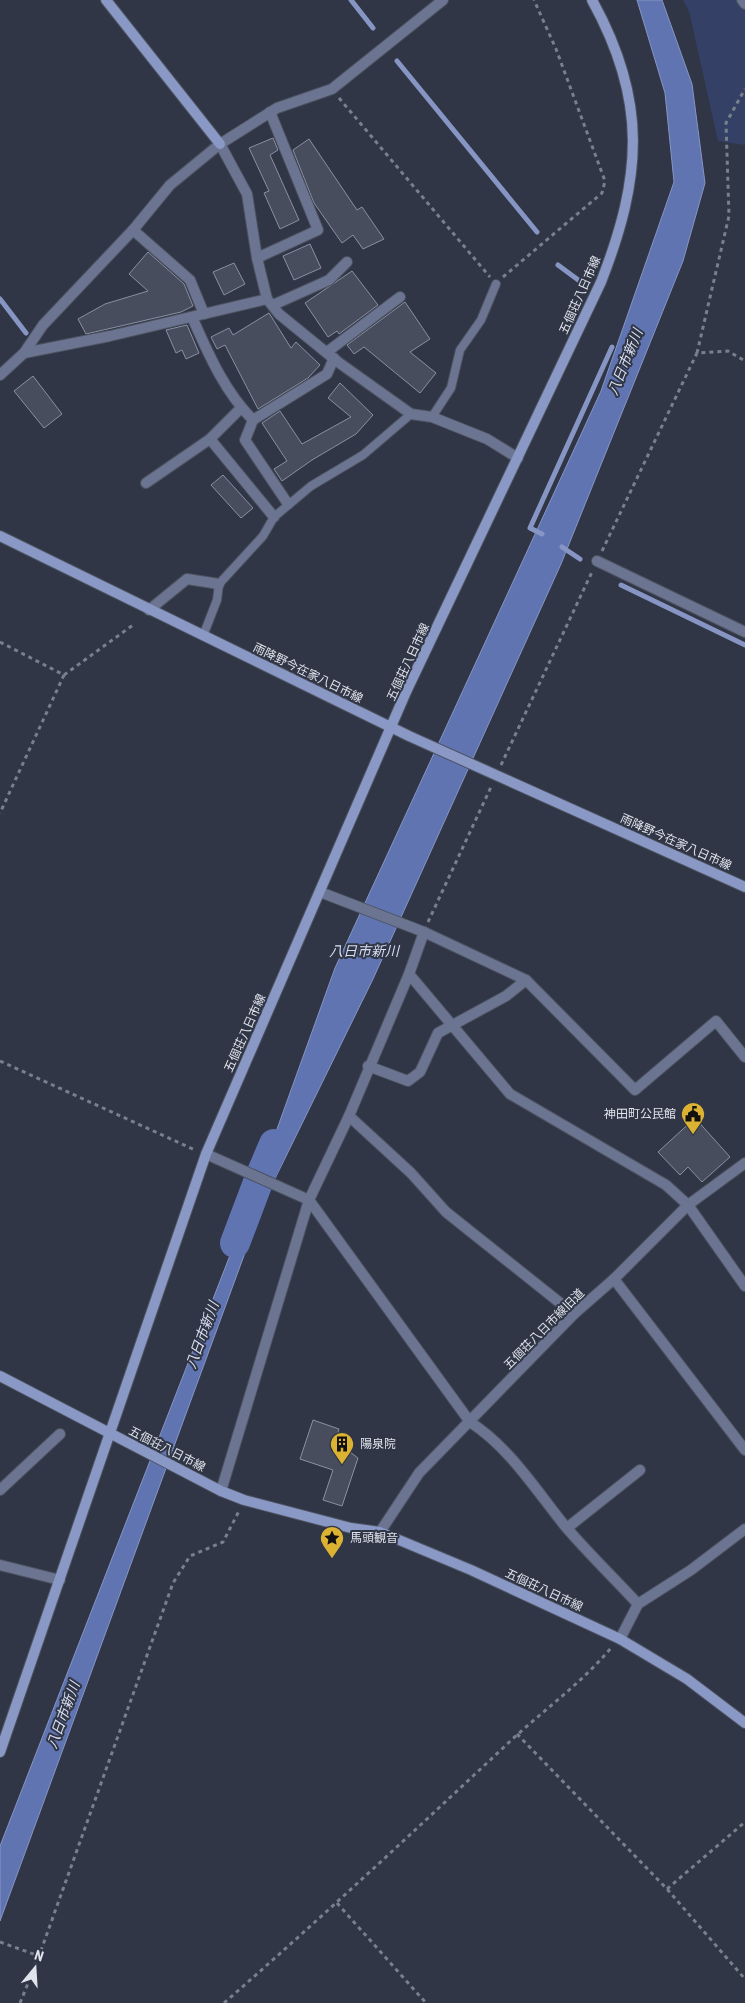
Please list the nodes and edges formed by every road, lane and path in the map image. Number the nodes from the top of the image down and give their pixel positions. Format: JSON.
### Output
{"nodes":[{"id":1,"x":106,"y":0,"type":"edge"},
{"id":2,"x":443,"y":0,"type":"edge"},
{"id":3,"x":534,"y":0,"type":"edge"},
{"id":4,"x":592,"y":0,"type":"edge"},
{"id":5,"x":742,"y":0,"type":"edge"},
{"id":6,"x":745,"y":4,"type":"edge"},
{"id":7,"x":745,"y":89,"type":"edge"},
{"id":8,"x":332,"y":90,"type":"junction"},
{"id":9,"x":270,"y":112,"type":"junction"},
{"id":10,"x":220,"y":144,"type":"junction"},
{"id":11,"x":133,"y":230,"type":"junction"},
{"id":12,"x":257,"y":258,"type":"junction"},
{"id":13,"x":346,"y":262,"type":"dead end"},
{"id":14,"x":496,"y":284,"type":"junction"},
{"id":15,"x":400,"y":297,"type":"dead end"},
{"id":16,"x":270,"y":302,"type":"junction"},
{"id":17,"x":204,"y":314,"type":"junction"},
{"id":18,"x":192,"y":316,"type":"junction"},
{"id":19,"x":24,"y":353,"type":"junction"},
{"id":20,"x":697,"y":353,"type":"junction"},
{"id":21,"x":331,"y":355,"type":"junction"},
{"id":22,"x":745,"y":361,"type":"edge"},
{"id":23,"x":0,"y":375,"type":"edge"},
{"id":24,"x":241,"y":408,"type":"junction"},
{"id":25,"x":411,"y":414,"type":"junction"},
{"id":26,"x":432,"y":417,"type":"junction"},
{"id":27,"x":253,"y":420,"type":"junction"},
{"id":28,"x":210,"y":439,"type":"junction"},
{"id":29,"x":518,"y":458,"type":"junction"},
{"id":30,"x":146,"y":483,"type":"dead end"},
{"id":31,"x":288,"y":504,"type":"junction"},
{"id":32,"x":274,"y":517,"type":"junction"},
{"id":33,"x":0,"y":536,"type":"edge"},
{"id":34,"x":597,"y":561,"type":"junction"},
{"id":35,"x":219,"y":584,"type":"junction"},
{"id":36,"x":149,"y":610,"type":"junction"},
{"id":37,"x":132,"y":625,"type":"dead end"},
{"id":38,"x":745,"y":632,"type":"edge"},
{"id":39,"x":203,"y":636,"type":"junction"},
{"id":40,"x":0,"y":642,"type":"edge"},
{"id":41,"x":64,"y":674,"type":"junction"},
{"id":42,"x":392,"y":728,"type":"junction"},
{"id":43,"x":504,"y":758,"type":"dead end"},
{"id":44,"x":497,"y":775,"type":"junction"},
{"id":45,"x":0,"y":812,"type":"edge"},
{"id":46,"x":745,"y":887,"type":"edge"},
{"id":47,"x":320,"y":892,"type":"junction"},
{"id":48,"x":424,"y":932,"type":"junction"},
{"id":49,"x":409,"y":974,"type":"junction"},
{"id":50,"x":526,"y":980,"type":"junction"},
{"id":51,"x":451,"y":1025,"type":"junction"},
{"id":52,"x":745,"y":1057,"type":"edge"},
{"id":53,"x":0,"y":1061,"type":"edge"},
{"id":54,"x":368,"y":1066,"type":"junction"},
{"id":55,"x":349,"y":1116,"type":"junction"},
{"id":56,"x":206,"y":1154,"type":"junction"},
{"id":57,"x":745,"y":1162,"type":"edge"},
{"id":58,"x":309,"y":1200,"type":"junction"},
{"id":59,"x":688,"y":1205,"type":"junction"},
{"id":60,"x":614,"y":1279,"type":"junction"},
{"id":61,"x":745,"y":1286,"type":"edge"},
{"id":62,"x":574,"y":1314,"type":"junction"},
{"id":63,"x":0,"y":1376,"type":"edge"},
{"id":64,"x":470,"y":1422,"type":"junction"},
{"id":65,"x":110,"y":1433,"type":"junction"},
{"id":66,"x":60,"y":1434,"type":"dead end"},
{"id":67,"x":745,"y":1450,"type":"edge"},
{"id":68,"x":640,"y":1470,"type":"dead end"},
{"id":69,"x":0,"y":1490,"type":"edge"},
{"id":70,"x":221,"y":1491,"type":"junction"},
{"id":71,"x":244,"y":1500,"type":"junction"},
{"id":72,"x":567,"y":1528,"type":"junction"},
{"id":73,"x":745,"y":1529,"type":"edge"},
{"id":74,"x":380,"y":1532,"type":"junction"},
{"id":75,"x":0,"y":1565,"type":"edge"},
{"id":76,"x":60,"y":1580,"type":"junction"},
{"id":77,"x":638,"y":1604,"type":"junction"},
{"id":78,"x":620,"y":1639,"type":"junction"},
{"id":79,"x":745,"y":1724,"type":"edge"},
{"id":80,"x":517,"y":1734,"type":"junction"},
{"id":81,"x":0,"y":1752,"type":"edge"},
{"id":82,"x":745,"y":1822,"type":"edge"},
{"id":83,"x":667,"y":1889,"type":"junction"},
{"id":84,"x":338,"y":1903,"type":"junction"},
{"id":85,"x":0,"y":1942,"type":"edge"},
{"id":86,"x":39,"y":1956,"type":"junction"},
{"id":87,"x":745,"y":1979,"type":"edge"},
{"id":88,"x":20,"y":2003,"type":"edge"},
{"id":89,"x":224,"y":2003,"type":"edge"},
{"id":90,"x":426,"y":2003,"type":"edge"}],
"edges":[{"from":1,"to":10,"type":"main road"},
{"from":2,"to":8,"type":"street"},
{"from":3,"to":14,"type":"path"},
{"from":4,"to":29,"type":"main road","name":"五個荘八日市線"},
{"from":5,"to":6,"type":"street"},
{"from":7,"to":20,"type":"path"},
{"from":8,"to":9,"type":"street"},
{"from":8,"to":14,"type":"path"},
{"from":9,"to":10,"type":"street"},
{"from":9,"to":12,"type":"street"},
{"from":10,"to":11,"type":"street"},
{"from":10,"to":12,"type":"street"},
{"from":11,"to":17,"type":"street"},
{"from":11,"to":19,"type":"street"},
{"from":12,"to":16,"type":"street"},
{"from":13,"to":16,"type":"street"},
{"from":14,"to":26,"type":"lane"},
{"from":15,"to":21,"type":"street"},
{"from":16,"to":17,"type":"street"},
{"from":16,"to":21,"type":"street"},
{"from":17,"to":18,"type":"street"},
{"from":18,"to":19,"type":"street"},
{"from":18,"to":24,"type":"street"},
{"from":19,"to":23,"type":"street"},
{"from":20,"to":22,"type":"path"},
{"from":20,"to":34,"type":"path"},
{"from":21,"to":25,"type":"street"},
{"from":21,"to":27,"type":"street"},
{"from":24,"to":27,"type":"street"},
{"from":24,"to":28,"type":"street"},
{"from":25,"to":26,"type":"street"},
{"from":25,"to":31,"type":"lane"},
{"from":26,"to":29,"type":"street"},
{"from":27,"to":31,"type":"street"},
{"from":28,"to":30,"type":"street"},
{"from":28,"to":32,"type":"street"},
{"from":29,"to":42,"type":"main road","name":"五個荘八日市線"},
{"from":31,"to":32,"type":"lane"},
{"from":32,"to":35,"type":"lane"},
{"from":33,"to":36,"type":"main road","name":"雨降野今在家八日市線"},
{"from":34,"to":38,"type":"street"},
{"from":34,"to":43,"type":"path"},
{"from":35,"to":36,"type":"street"},
{"from":35,"to":39,"type":"lane"},
{"from":36,"to":39,"type":"main road","name":"雨降野今在家八日市線"},
{"from":37,"to":41,"type":"path"},
{"from":39,"to":42,"type":"main road","name":"雨降野今在家八日市線"},
{"from":40,"to":41,"type":"path"},
{"from":41,"to":45,"type":"path"},
{"from":42,"to":44,"type":"main road","name":"雨降野今在家八日市線"},
{"from":42,"to":47,"type":"main road","name":"五個荘八日市線"},
{"from":44,"to":46,"type":"main road","name":"雨降野今在家八日市線"},
{"from":44,"to":48,"type":"path"},
{"from":47,"to":48,"type":"street"},
{"from":47,"to":56,"type":"main road","name":"五個荘八日市線"},
{"from":48,"to":49,"type":"street"},
{"from":48,"to":50,"type":"street"},
{"from":49,"to":51,"type":"street"},
{"from":49,"to":54,"type":"street"},
{"from":50,"to":51,"type":"street"},
{"from":50,"to":52,"type":"street"},
{"from":51,"to":54,"type":"street"},
{"from":51,"to":59,"type":"street"},
{"from":53,"to":56,"type":"path"},
{"from":54,"to":55,"type":"street"},
{"from":55,"to":58,"type":"street"},
{"from":55,"to":62,"type":"street"},
{"from":56,"to":58,"type":"street"},
{"from":56,"to":65,"type":"main road","name":"五個荘八日市線"},
{"from":57,"to":59,"type":"street","name":"五個荘八日市線旧道"},
{"from":58,"to":64,"type":"street"},
{"from":58,"to":70,"type":"street"},
{"from":59,"to":60,"type":"street","name":"五個荘八日市線旧道"},
{"from":59,"to":61,"type":"street"},
{"from":60,"to":62,"type":"street","name":"五個荘八日市線旧道"},
{"from":60,"to":67,"type":"street"},
{"from":62,"to":64,"type":"street","name":"五個荘八日市線旧道"},
{"from":63,"to":65,"type":"main road"},
{"from":64,"to":72,"type":"street"},
{"from":64,"to":74,"type":"street","name":"五個荘八日市線旧道"},
{"from":65,"to":70,"type":"main road","name":"五個荘八日市線"},
{"from":65,"to":76,"type":"main road"},
{"from":66,"to":69,"type":"street"},
{"from":68,"to":72,"type":"street"},
{"from":70,"to":71,"type":"main road","name":"五個荘八日市線"},
{"from":71,"to":74,"type":"main road","name":"五個荘八日市線"},
{"from":71,"to":86,"type":"path"},
{"from":72,"to":77,"type":"street"},
{"from":73,"to":77,"type":"street"},
{"from":74,"to":78,"type":"main road","name":"五個荘八日市線"},
{"from":75,"to":76,"type":"street"},
{"from":76,"to":81,"type":"main road"},
{"from":77,"to":78,"type":"street"},
{"from":78,"to":79,"type":"main road","name":"五個荘八日市線"},
{"from":78,"to":80,"type":"path"},
{"from":80,"to":83,"type":"path"},
{"from":80,"to":84,"type":"path"},
{"from":82,"to":83,"type":"path"},
{"from":83,"to":87,"type":"path"},
{"from":84,"to":89,"type":"path"},
{"from":84,"to":90,"type":"path"},
{"from":85,"to":86,"type":"path"},
{"from":86,"to":88,"type":"path"}]}
